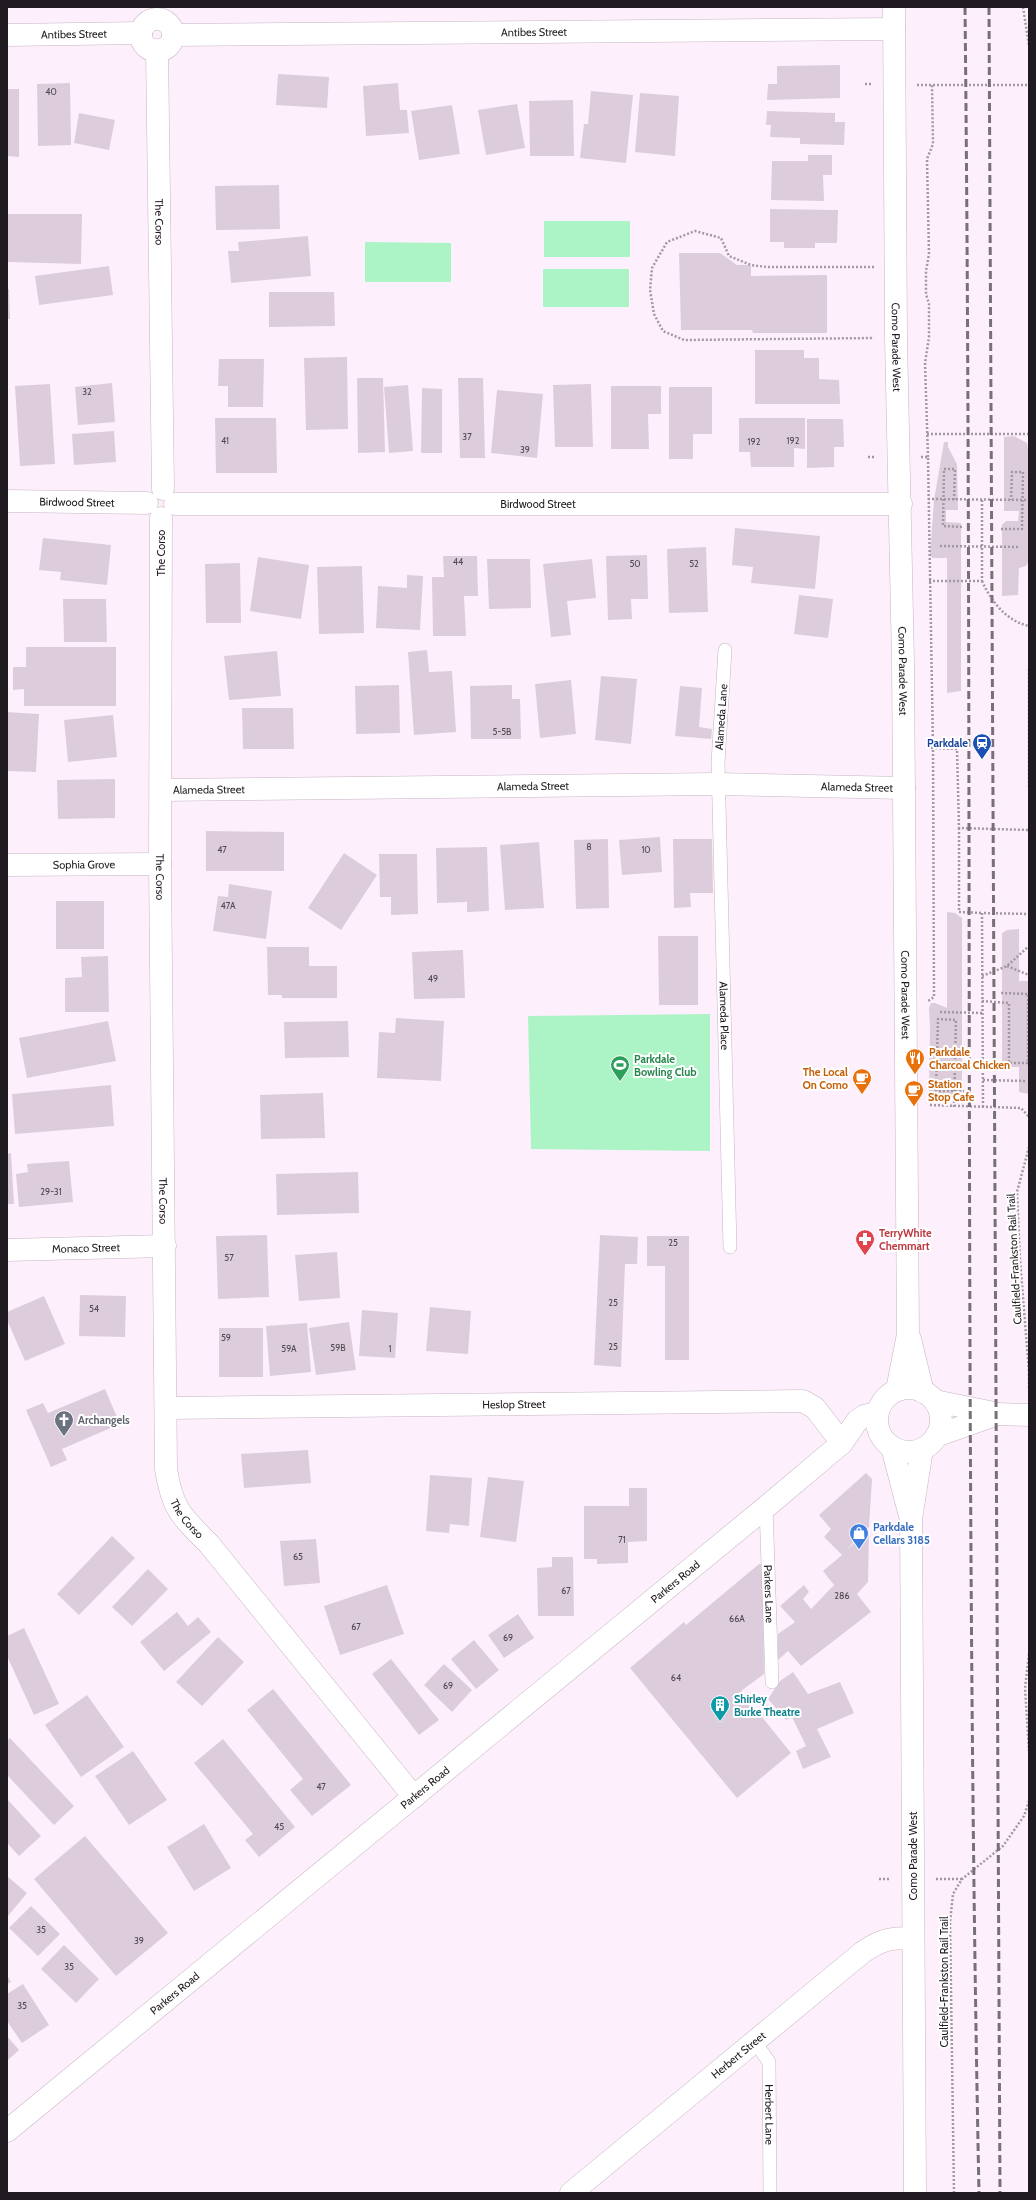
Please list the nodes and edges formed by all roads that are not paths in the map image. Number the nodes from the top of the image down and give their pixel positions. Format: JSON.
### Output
{"nodes":[{"id":1,"x":894,"y":7,"type":"edge"},
{"id":2,"x":157,"y":13,"type":"edge"},
{"id":3,"x":894,"y":29,"type":"junction"},
{"id":4,"x":141,"y":33,"type":"junction"},
{"id":5,"x":7,"y":35,"type":"edge"},
{"id":6,"x":173,"y":35,"type":"junction"},
{"id":7,"x":157,"y":50,"type":"junction"},
{"id":8,"x":7,"y":501,"type":"edge"},
{"id":9,"x":162,"y":503,"type":"junction"},
{"id":10,"x":901,"y":504,"type":"junction"},
{"id":11,"x":725,"y":650,"type":"dead end"},
{"id":12,"x":718,"y":784,"type":"junction"},
{"id":13,"x":904,"y":788,"type":"junction"},
{"id":14,"x":162,"y":790,"type":"junction"},
{"id":15,"x":160,"y":864,"type":"junction"},
{"id":16,"x":7,"y":865,"type":"edge"},
{"id":17,"x":165,"y":1246,"type":"junction"},
{"id":18,"x":730,"y":1247,"type":"dead end"},
{"id":19,"x":7,"y":1250,"type":"edge"},
{"id":20,"x":908,"y":1334,"type":"junction"},
{"id":21,"x":897,"y":1390,"type":"junction"},
{"id":22,"x":929,"y":1396,"type":"junction"},
{"id":23,"x":167,"y":1408,"type":"junction"},
{"id":24,"x":877,"y":1413,"type":"junction"},
{"id":25,"x":1000,"y":1414,"type":"junction"},
{"id":26,"x":1029,"y":1415,"type":"edge"},
{"id":27,"x":929,"y":1442,"type":"junction"},
{"id":28,"x":842,"y":1443,"type":"junction"},
{"id":29,"x":889,"y":1445,"type":"junction"},
{"id":30,"x":766,"y":1507,"type":"junction"},
{"id":31,"x":911,"y":1519,"type":"junction"},
{"id":32,"x":772,"y":1682,"type":"dead end"},
{"id":33,"x":414,"y":1797,"type":"junction"},
{"id":34,"x":913,"y":1938,"type":"junction"},
{"id":35,"x":755,"y":2042,"type":"junction"},
{"id":36,"x":7,"y":2132,"type":"edge"},
{"id":37,"x":572,"y":2193,"type":"edge"},
{"id":38,"x":770,"y":2193,"type":"edge"},
{"id":39,"x":915,"y":2193,"type":"edge"}],
"edges":[{"from":1,"to":3,"type":"street","name":"Como Parade West"},
{"from":2,"to":4,"type":"street"},
{"from":2,"to":6,"type":"street"},
{"from":3,"to":6,"type":"street","name":"Antibes Street"},
{"from":3,"to":10,"type":"street","name":"Como Parade West"},
{"from":4,"to":5,"type":"street","name":"Antibes Street"},
{"from":4,"to":7,"type":"street"},
{"from":6,"to":7,"type":"street"},
{"from":7,"to":9,"type":"street","name":"The Corso"},
{"from":8,"to":9,"type":"street","name":"Birdwood Street"},
{"from":9,"to":10,"type":"street","name":"Birdwood Street"},
{"from":9,"to":14,"type":"street","name":"The Corso"},
{"from":10,"to":13,"type":"street","name":"Como Parade West"},
{"from":11,"to":12,"type":"lane","name":"Alameda Lane"},
{"from":12,"to":13,"type":"street","name":"Alameda Street"},
{"from":12,"to":14,"type":"street","name":"Alameda Street"},
{"from":12,"to":18,"type":"lane","name":"Alameda Place"},
{"from":13,"to":20,"type":"street","name":"Como Parade West"},
{"from":14,"to":15,"type":"street","name":"The Corso"},
{"from":15,"to":16,"type":"street","name":"Sophia Grove"},
{"from":15,"to":17,"type":"street","name":"The Corso"},
{"from":17,"to":19,"type":"street","name":"Monaco Street"},
{"from":17,"to":23,"type":"street","name":"The Corso"},
{"from":20,"to":21,"type":"street","name":"Como Parade West"},
{"from":20,"to":22,"type":"street","name":"Como Parade West"},
{"from":21,"to":22,"type":"street"},
{"from":21,"to":24,"type":"street"},
{"from":22,"to":25,"type":"street"},
{"from":22,"to":27,"type":"street"},
{"from":23,"to":28,"type":"street","name":"Heslop Street"},
{"from":23,"to":33,"type":"street","name":"The Corso"},
{"from":24,"to":28,"type":"street","name":"Parkers Road"},
{"from":24,"to":29,"type":"street"},
{"from":25,"to":26,"type":"street"},
{"from":25,"to":27,"type":"street"},
{"from":27,"to":29,"type":"street"},
{"from":27,"to":31,"type":"street","name":"Como Parade West"},
{"from":28,"to":29,"type":"street"},
{"from":28,"to":30,"type":"street","name":"Parkers Road"},
{"from":29,"to":31,"type":"street","name":"Como Parade West"},
{"from":30,"to":32,"type":"lane","name":"Parkers Lane"},
{"from":30,"to":33,"type":"street","name":"Parkers Road"},
{"from":31,"to":34,"type":"street","name":"Como Parade West"},
{"from":33,"to":36,"type":"street","name":"Parkers Road"},
{"from":34,"to":35,"type":"street","name":"Herbert Street"},
{"from":34,"to":39,"type":"street","name":"Como Parade West"},
{"from":35,"to":37,"type":"street","name":"Herbert Street"},
{"from":35,"to":38,"type":"lane","name":"Herbert Lane"}]}
